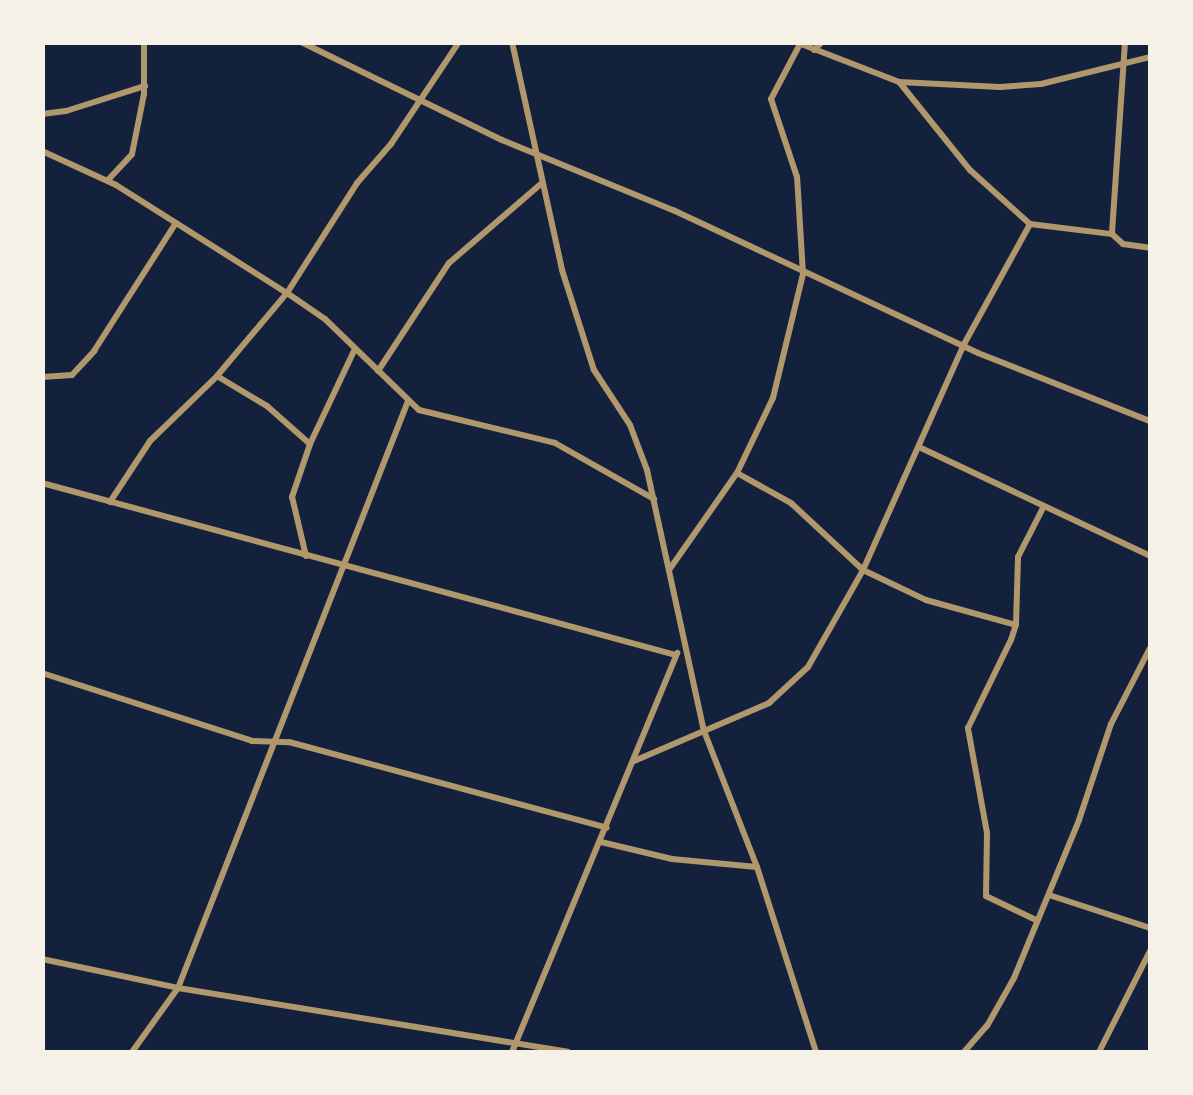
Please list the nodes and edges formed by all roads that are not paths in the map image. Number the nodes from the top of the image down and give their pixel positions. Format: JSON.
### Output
{"nodes":[{"id":1,"x":144,"y":42,"type":"edge"},
{"id":2,"x":301,"y":42,"type":"edge"},
{"id":3,"x":459,"y":42,"type":"edge"},
{"id":4,"x":512,"y":42,"type":"edge"},
{"id":5,"x":822,"y":42,"type":"edge"},
{"id":6,"x":1124,"y":42,"type":"edge"},
{"id":7,"x":798,"y":43,"type":"edge"},
{"id":8,"x":814,"y":50,"type":"junction"},
{"id":9,"x":1150,"y":57,"type":"edge"},
{"id":10,"x":1124,"y":62,"type":"junction"},
{"id":11,"x":900,"y":82,"type":"junction"},
{"id":12,"x":145,"y":86,"type":"junction"},
{"id":13,"x":423,"y":98,"type":"junction"},
{"id":14,"x":42,"y":114,"type":"edge"},
{"id":15,"x":42,"y":152,"type":"edge"},
{"id":16,"x":536,"y":155,"type":"junction"},
{"id":17,"x":42,"y":169,"type":"edge"},
{"id":18,"x":108,"y":181,"type":"junction"},
{"id":19,"x":541,"y":184,"type":"junction"},
{"id":20,"x":42,"y":211,"type":"edge"},
{"id":21,"x":176,"y":223,"type":"junction"},
{"id":22,"x":1030,"y":224,"type":"junction"},
{"id":23,"x":1112,"y":234,"type":"junction"},
{"id":24,"x":1150,"y":248,"type":"edge"},
{"id":25,"x":803,"y":274,"type":"junction"},
{"id":26,"x":287,"y":293,"type":"junction"},
{"id":27,"x":963,"y":346,"type":"junction"},
{"id":28,"x":355,"y":348,"type":"junction"},
{"id":29,"x":378,"y":371,"type":"junction"},
{"id":30,"x":217,"y":376,"type":"junction"},
{"id":31,"x":42,"y":377,"type":"edge"},
{"id":32,"x":408,"y":401,"type":"junction"},
{"id":33,"x":1150,"y":422,"type":"edge"},
{"id":34,"x":310,"y":444,"type":"junction"},
{"id":35,"x":921,"y":448,"type":"junction"},
{"id":36,"x":737,"y":473,"type":"junction"},
{"id":37,"x":42,"y":483,"type":"edge"},
{"id":38,"x":654,"y":499,"type":"junction"},
{"id":39,"x":110,"y":502,"type":"junction"},
{"id":40,"x":1044,"y":506,"type":"junction"},
{"id":41,"x":306,"y":556,"type":"junction"},
{"id":42,"x":1150,"y":556,"type":"edge"},
{"id":43,"x":342,"y":566,"type":"junction"},
{"id":44,"x":863,"y":570,"type":"junction"},
{"id":45,"x":668,"y":572,"type":"junction"},
{"id":46,"x":1016,"y":625,"type":"junction"},
{"id":47,"x":682,"y":643,"type":"junction"},
{"id":48,"x":1150,"y":648,"type":"edge"},
{"id":49,"x":676,"y":655,"type":"junction"},
{"id":50,"x":42,"y":673,"type":"edge"},
{"id":51,"x":704,"y":731,"type":"junction"},
{"id":52,"x":271,"y":742,"type":"junction"},
{"id":53,"x":634,"y":761,"type":"junction"},
{"id":54,"x":607,"y":828,"type":"junction"},
{"id":55,"x":601,"y":842,"type":"junction"},
{"id":56,"x":756,"y":867,"type":"junction"},
{"id":57,"x":1049,"y":896,"type":"junction"},
{"id":58,"x":1036,"y":920,"type":"junction"},
{"id":59,"x":1150,"y":928,"type":"edge"},
{"id":60,"x":1150,"y":951,"type":"edge"},
{"id":61,"x":42,"y":959,"type":"edge"},
{"id":62,"x":178,"y":988,"type":"junction"},
{"id":63,"x":516,"y":1044,"type":"junction"},
{"id":64,"x":132,"y":1052,"type":"edge"},
{"id":65,"x":512,"y":1052,"type":"edge"},
{"id":66,"x":568,"y":1052,"type":"edge"},
{"id":67,"x":816,"y":1052,"type":"edge"},
{"id":68,"x":964,"y":1052,"type":"edge"},
{"id":69,"x":1099,"y":1052,"type":"edge"}],
"edges":[{"from":1,"to":12,"type":"street"},
{"from":2,"to":13,"type":"street"},
{"from":3,"to":13,"type":"street"},
{"from":4,"to":16,"type":"street"},
{"from":5,"to":8,"type":"street"},
{"from":6,"to":10,"type":"street"},
{"from":7,"to":8,"type":"street"},
{"from":7,"to":25,"type":"street"},
{"from":8,"to":11,"type":"street"},
{"from":9,"to":10,"type":"street"},
{"from":10,"to":11,"type":"street"},
{"from":10,"to":23,"type":"street"},
{"from":11,"to":22,"type":"street"},
{"from":12,"to":14,"type":"street"},
{"from":12,"to":18,"type":"street"},
{"from":13,"to":16,"type":"street"},
{"from":13,"to":26,"type":"street"},
{"from":15,"to":18,"type":"street"},
{"from":16,"to":19,"type":"street"},
{"from":16,"to":25,"type":"street"},
{"from":17,"to":20,"type":"street"},
{"from":18,"to":21,"type":"street"},
{"from":19,"to":29,"type":"street"},
{"from":19,"to":38,"type":"street"},
{"from":21,"to":26,"type":"street"},
{"from":21,"to":31,"type":"street"},
{"from":22,"to":23,"type":"street"},
{"from":22,"to":27,"type":"street"},
{"from":23,"to":24,"type":"street"},
{"from":25,"to":27,"type":"street"},
{"from":25,"to":36,"type":"street"},
{"from":26,"to":28,"type":"street"},
{"from":26,"to":30,"type":"street"},
{"from":27,"to":33,"type":"street"},
{"from":27,"to":35,"type":"street"},
{"from":28,"to":29,"type":"street"},
{"from":28,"to":34,"type":"street"},
{"from":29,"to":32,"type":"street"},
{"from":30,"to":34,"type":"street"},
{"from":30,"to":39,"type":"street"},
{"from":32,"to":38,"type":"street"},
{"from":32,"to":43,"type":"street"},
{"from":34,"to":41,"type":"street"},
{"from":35,"to":40,"type":"street"},
{"from":35,"to":44,"type":"street"},
{"from":36,"to":44,"type":"street"},
{"from":36,"to":45,"type":"street"},
{"from":37,"to":39,"type":"street"},
{"from":38,"to":45,"type":"street"},
{"from":39,"to":41,"type":"street"},
{"from":40,"to":42,"type":"street"},
{"from":40,"to":46,"type":"street"},
{"from":41,"to":43,"type":"street"},
{"from":43,"to":49,"type":"street"},
{"from":43,"to":52,"type":"street"},
{"from":44,"to":46,"type":"street"},
{"from":44,"to":51,"type":"street"},
{"from":45,"to":47,"type":"street"},
{"from":46,"to":58,"type":"street"},
{"from":47,"to":49,"type":"street"},
{"from":47,"to":51,"type":"street"},
{"from":48,"to":57,"type":"street"},
{"from":49,"to":53,"type":"street"},
{"from":50,"to":52,"type":"street"},
{"from":51,"to":53,"type":"street"},
{"from":51,"to":56,"type":"street"},
{"from":52,"to":54,"type":"street"},
{"from":52,"to":62,"type":"street"},
{"from":53,"to":54,"type":"street"},
{"from":54,"to":55,"type":"street"},
{"from":55,"to":56,"type":"street"},
{"from":55,"to":63,"type":"street"},
{"from":56,"to":67,"type":"street"},
{"from":57,"to":58,"type":"street"},
{"from":57,"to":59,"type":"street"},
{"from":58,"to":68,"type":"street"},
{"from":60,"to":69,"type":"street"},
{"from":61,"to":62,"type":"street"},
{"from":62,"to":63,"type":"street"},
{"from":62,"to":64,"type":"street"},
{"from":63,"to":65,"type":"street"},
{"from":63,"to":66,"type":"street"}]}
